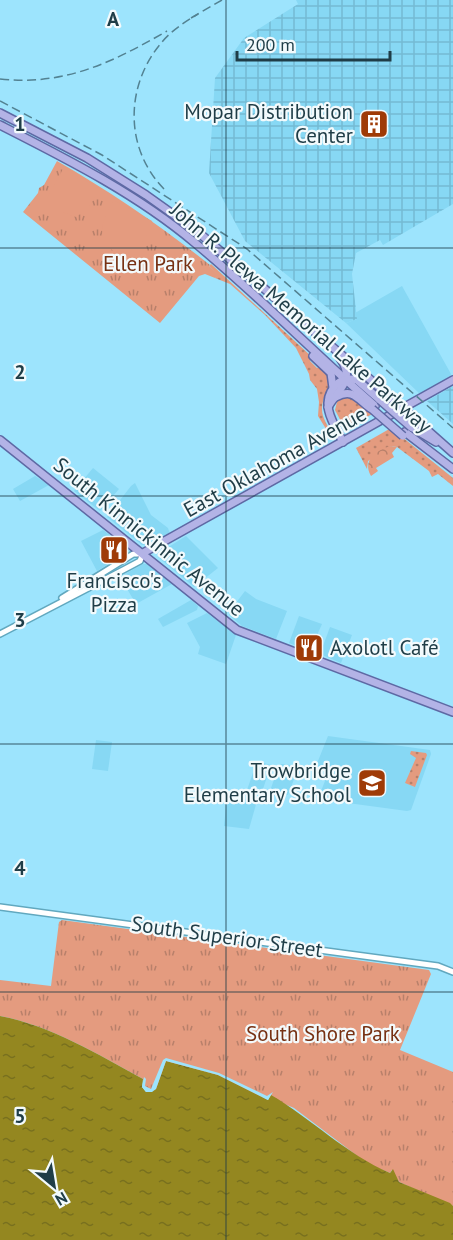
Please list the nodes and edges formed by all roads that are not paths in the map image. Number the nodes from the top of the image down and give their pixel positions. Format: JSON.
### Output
{"nodes":[{"id":1,"x":0,"y":113,"type":"edge"},
{"id":2,"x":0,"y":124,"type":"edge"},
{"id":3,"x":274,"y":315,"type":"junction"},
{"id":4,"x":334,"y":349,"type":"junction"},
{"id":5,"x":346,"y":380,"type":"junction"},
{"id":6,"x":453,"y":380,"type":"edge"},
{"id":7,"x":333,"y":388,"type":"junction"},
{"id":8,"x":383,"y":397,"type":"junction"},
{"id":9,"x":334,"y":398,"type":"junction"},
{"id":10,"x":328,"y":407,"type":"junction"},
{"id":11,"x":373,"y":408,"type":"junction"},
{"id":12,"x":406,"y":432,"type":"junction"},
{"id":13,"x":0,"y":440,"type":"edge"},
{"id":14,"x":344,"y":442,"type":"junction"},
{"id":15,"x":450,"y":450,"type":"edge"},
{"id":16,"x":453,"y":469,"type":"edge"},
{"id":17,"x":143,"y":554,"type":"junction"},
{"id":18,"x":0,"y":634,"type":"edge"},
{"id":19,"x":453,"y":712,"type":"edge"},
{"id":20,"x":0,"y":907,"type":"edge"},
{"id":21,"x":453,"y":972,"type":"edge"}],
"edges":[{"from":1,"to":4,"type":"main road","name":"John R. Plewa Memorial Lake Parkway"},
{"from":2,"to":3,"type":"main road","name":"John R. Plewa Memorial Lake Parkway"},
{"from":3,"to":5,"type":"main road","name":"John R. Plewa Memorial Lake Parkway"},
{"from":3,"to":7,"type":"main road"},
{"from":4,"to":5,"type":"main road"},
{"from":4,"to":8,"type":"main road","name":"John R. Plewa Memorial Lake Parkway"},
{"from":5,"to":7,"type":"main road"},
{"from":5,"to":8,"type":"main road"},
{"from":5,"to":9,"type":"main road"},
{"from":5,"to":11,"type":"main road","name":"John R. Plewa Memorial Lake Parkway"},
{"from":6,"to":14,"type":"main road","name":"East Oklahoma Avenue"},
{"from":7,"to":10,"type":"main road"},
{"from":8,"to":12,"type":"main road","bridge":true},
{"from":8,"to":15,"type":"main road","name":"John R. Plewa Memorial Lake Parkway","bridge":true},
{"from":9,"to":10,"type":"main road"},
{"from":9,"to":11,"type":"main road"},
{"from":10,"to":14,"type":"main road"},
{"from":11,"to":12,"type":"main road","name":"John R. Plewa Memorial Lake Parkway","bridge":true},
{"from":12,"to":15,"type":"main road"},
{"from":12,"to":16,"type":"main road","name":"John R. Plewa Memorial Lake Parkway"},
{"from":13,"to":17,"type":"main road","name":"South Kinnickinnic Avenue"},
{"from":14,"to":17,"type":"main road","name":"East Oklahoma Avenue"},
{"from":17,"to":18,"type":"street","name":"East Oklahoma Avenue"},
{"from":17,"to":19,"type":"main road","name":"South Kinnickinnic Avenue"},
{"from":20,"to":21,"type":"street","name":"South Superior Street"}]}
